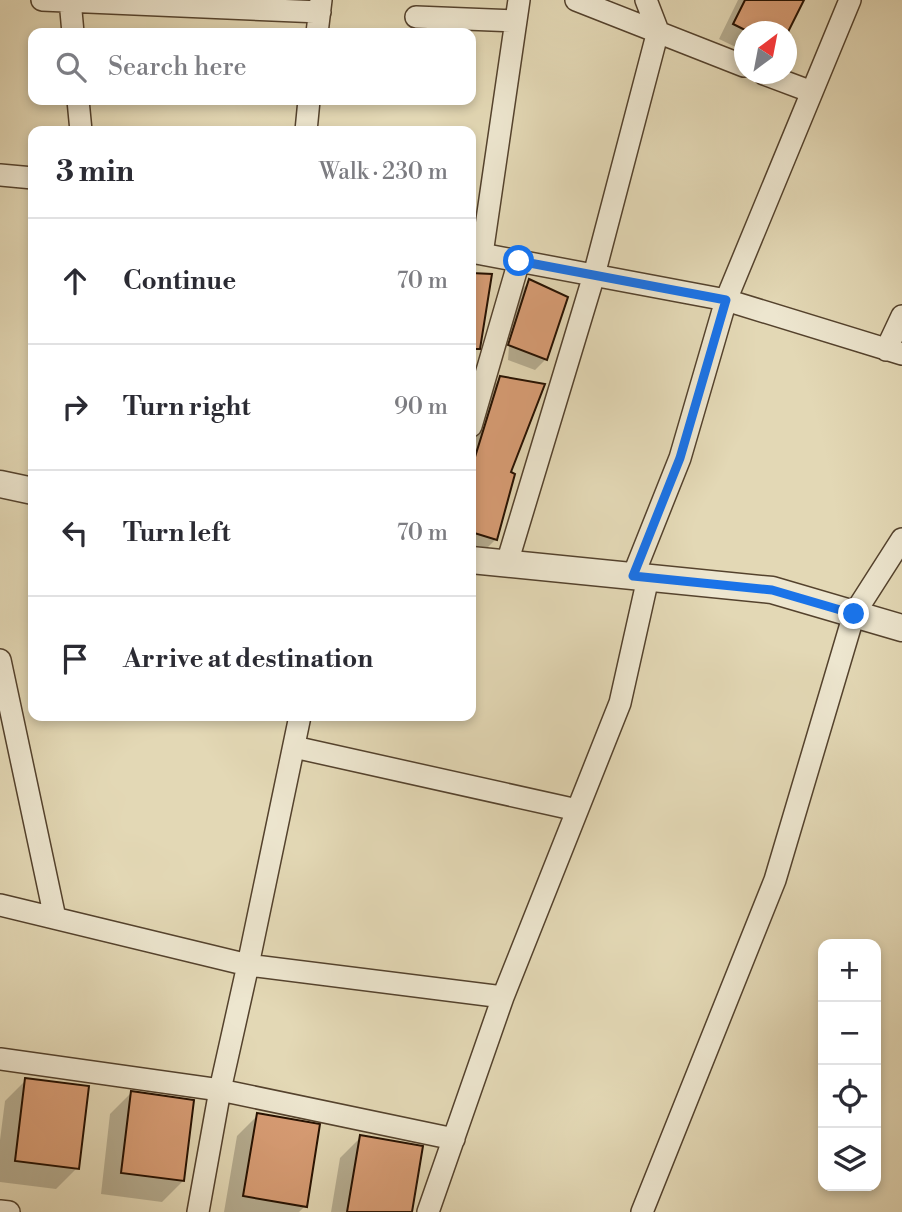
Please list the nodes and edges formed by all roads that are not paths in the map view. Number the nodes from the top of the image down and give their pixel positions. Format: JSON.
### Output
{"nodes":[{"id":1,"x":42,"y":0,"type":"edge"},
{"id":2,"x":576,"y":0,"type":"edge"},
{"id":3,"x":646,"y":0,"type":"edge"},
{"id":4,"x":850,"y":0,"type":"edge"},
{"id":5,"x":70,"y":1,"type":"edge"},
{"id":6,"x":320,"y":6,"type":"edge"},
{"id":7,"x":517,"y":10,"type":"edge"},
{"id":8,"x":416,"y":17,"type":"dead end"},
{"id":9,"x":73,"y":28,"type":"edge"},
{"id":10,"x":318,"y":28,"type":"edge"},
{"id":11,"x":658,"y":31,"type":"junction"},
{"id":12,"x":734,"y":62,"type":"edge"},
{"id":13,"x":791,"y":84,"type":"edge"},
{"id":14,"x":812,"y":92,"type":"junction"},
{"id":15,"x":78,"y":105,"type":"edge"},
{"id":16,"x":309,"y":105,"type":"edge"},
{"id":17,"x":80,"y":126,"type":"edge"},
{"id":18,"x":306,"y":126,"type":"edge"},
{"id":19,"x":0,"y":176,"type":"edge"},
{"id":20,"x":28,"y":178,"type":"edge"},
{"id":21,"x":477,"y":253,"type":"edge"},
{"id":22,"x":519,"y":261,"type":"junction"},
{"id":23,"x":594,"y":275,"type":"junction"},
{"id":24,"x":726,"y":300,"type":"junction"},
{"id":25,"x":902,"y":316,"type":"edge"},
{"id":26,"x":894,"y":352,"type":"edge"},
{"id":27,"x":476,"y":409,"type":"edge"},
{"id":28,"x":0,"y":484,"type":"edge"},
{"id":29,"x":28,"y":490,"type":"edge"},
{"id":30,"x":902,"y":538,"type":"edge"},
{"id":31,"x":476,"y":560,"type":"edge"},
{"id":32,"x":507,"y":563,"type":"junction"},
{"id":33,"x":641,"y":577,"type":"junction"},
{"id":34,"x":854,"y":614,"type":"junction"},
{"id":35,"x":902,"y":628,"type":"edge"},
{"id":36,"x":0,"y":660,"type":"edge"},
{"id":37,"x":299,"y":721,"type":"edge"},
{"id":38,"x":295,"y":747,"type":"junction"},
{"id":39,"x":577,"y":810,"type":"junction"},
{"id":40,"x":0,"y":905,"type":"edge"},
{"id":41,"x":55,"y":918,"type":"junction"},
{"id":42,"x":248,"y":965,"type":"junction"},
{"id":43,"x":503,"y":997,"type":"junction"},
{"id":44,"x":0,"y":1059,"type":"edge"},
{"id":45,"x":220,"y":1090,"type":"junction"},
{"id":46,"x":454,"y":1139,"type":"junction"},
{"id":47,"x":0,"y":1211,"type":"edge"},
{"id":48,"x":9,"y":1212,"type":"edge"},
{"id":49,"x":198,"y":1212,"type":"edge"},
{"id":50,"x":428,"y":1212,"type":"edge"},
{"id":51,"x":642,"y":1212,"type":"edge"}],
"edges":[{"from":1,"to":5,"type":"street"},
{"from":2,"to":11,"type":"street"},
{"from":3,"to":11,"type":"street"},
{"from":4,"to":14,"type":"street"},
{"from":5,"to":6,"type":"street"},
{"from":5,"to":9,"type":"street"},
{"from":6,"to":10,"type":"street"},
{"from":7,"to":8,"type":"street"},
{"from":7,"to":21,"type":"street"},
{"from":11,"to":12,"type":"street"},
{"from":11,"to":23,"type":"street"},
{"from":13,"to":14,"type":"street"},
{"from":14,"to":24,"type":"street"},
{"from":15,"to":17,"type":"street"},
{"from":16,"to":18,"type":"street"},
{"from":19,"to":20,"type":"street"},
{"from":21,"to":22,"type":"street"},
{"from":22,"to":23,"type":"street"},
{"from":22,"to":27,"type":"street"},
{"from":23,"to":24,"type":"street"},
{"from":23,"to":32,"type":"street"},
{"from":24,"to":26,"type":"street"},
{"from":24,"to":33,"type":"street"},
{"from":25,"to":26,"type":"street"},
{"from":28,"to":29,"type":"street"},
{"from":30,"to":34,"type":"street"},
{"from":31,"to":32,"type":"street"},
{"from":32,"to":33,"type":"street"},
{"from":33,"to":34,"type":"street"},
{"from":33,"to":39,"type":"street"},
{"from":34,"to":35,"type":"street"},
{"from":34,"to":51,"type":"street"},
{"from":36,"to":41,"type":"street"},
{"from":37,"to":38,"type":"street"},
{"from":38,"to":39,"type":"street"},
{"from":38,"to":42,"type":"street"},
{"from":39,"to":43,"type":"street"},
{"from":40,"to":41,"type":"street"},
{"from":41,"to":42,"type":"street"},
{"from":42,"to":43,"type":"street"},
{"from":42,"to":45,"type":"street"},
{"from":43,"to":46,"type":"street"},
{"from":44,"to":45,"type":"street"},
{"from":45,"to":46,"type":"street"},
{"from":45,"to":49,"type":"street"},
{"from":46,"to":50,"type":"street"},
{"from":47,"to":48,"type":"street"}]}
